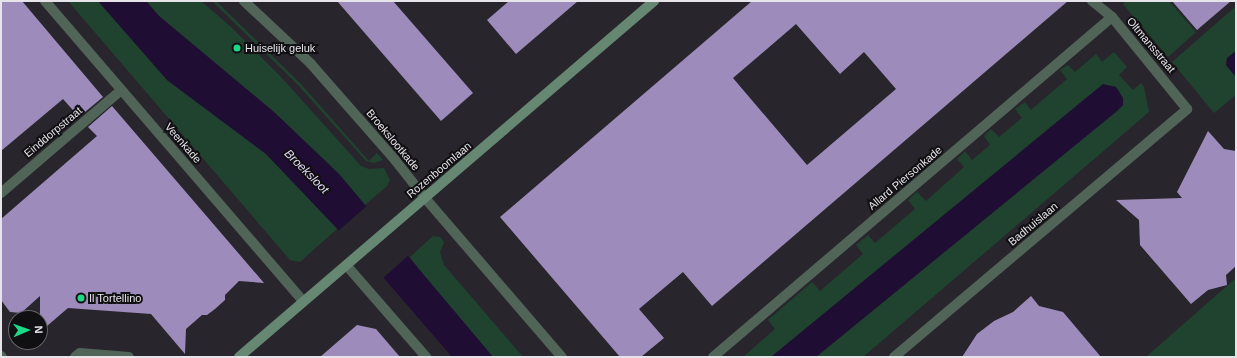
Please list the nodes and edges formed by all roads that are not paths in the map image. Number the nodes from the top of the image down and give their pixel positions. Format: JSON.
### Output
{"nodes":[{"id":1,"x":45,"y":1,"type":"edge"},
{"id":2,"x":244,"y":1,"type":"edge"},
{"id":3,"x":654,"y":1,"type":"edge"},
{"id":4,"x":1092,"y":1,"type":"edge"},
{"id":5,"x":1112,"y":17,"type":"junction"},
{"id":6,"x":121,"y":90,"type":"junction"},
{"id":7,"x":1187,"y":108,"type":"joint"},
{"id":8,"x":1,"y":193,"type":"edge"},
{"id":9,"x":425,"y":198,"type":"junction"},
{"id":10,"x":351,"y":262,"type":"junction"},
{"id":11,"x":303,"y":301,"type":"junction"},
{"id":12,"x":75,"y":357,"type":"edge"},
{"id":13,"x":129,"y":357,"type":"edge"},
{"id":14,"x":239,"y":357,"type":"edge"},
{"id":15,"x":426,"y":357,"type":"edge"},
{"id":16,"x":562,"y":357,"type":"edge"},
{"id":17,"x":713,"y":357,"type":"edge"},
{"id":18,"x":894,"y":357,"type":"edge"}],
"edges":[{"from":1,"to":6,"type":"street","name":"Veenkade"},
{"from":2,"to":9,"type":"street","name":"Broekslootkade"},
{"from":3,"to":9,"type":"street","name":"Rozenboomlaan"},
{"from":4,"to":5,"type":"street","name":"Oltmansstraat"},
{"from":5,"to":7,"type":"street","name":"Oltmansstraat"},
{"from":5,"to":17,"type":"street","name":"Allard Piersonkade"},
{"from":6,"to":8,"type":"street","name":"Einddorpstraat"},
{"from":6,"to":11,"type":"street","name":"Veenkade"},
{"from":7,"to":18,"type":"street","name":"Badhuislaan"},
{"from":9,"to":10,"type":"street","name":"Rozenboomlaan"},
{"from":9,"to":16,"type":"street","name":"Broekslootkade"},
{"from":10,"to":11,"type":"street","name":"Rozenboomlaan"},
{"from":10,"to":15,"type":"street"},
{"from":11,"to":14,"type":"street","name":"Rozenboomlaan"},
{"from":12,"to":13,"type":"street"}]}
